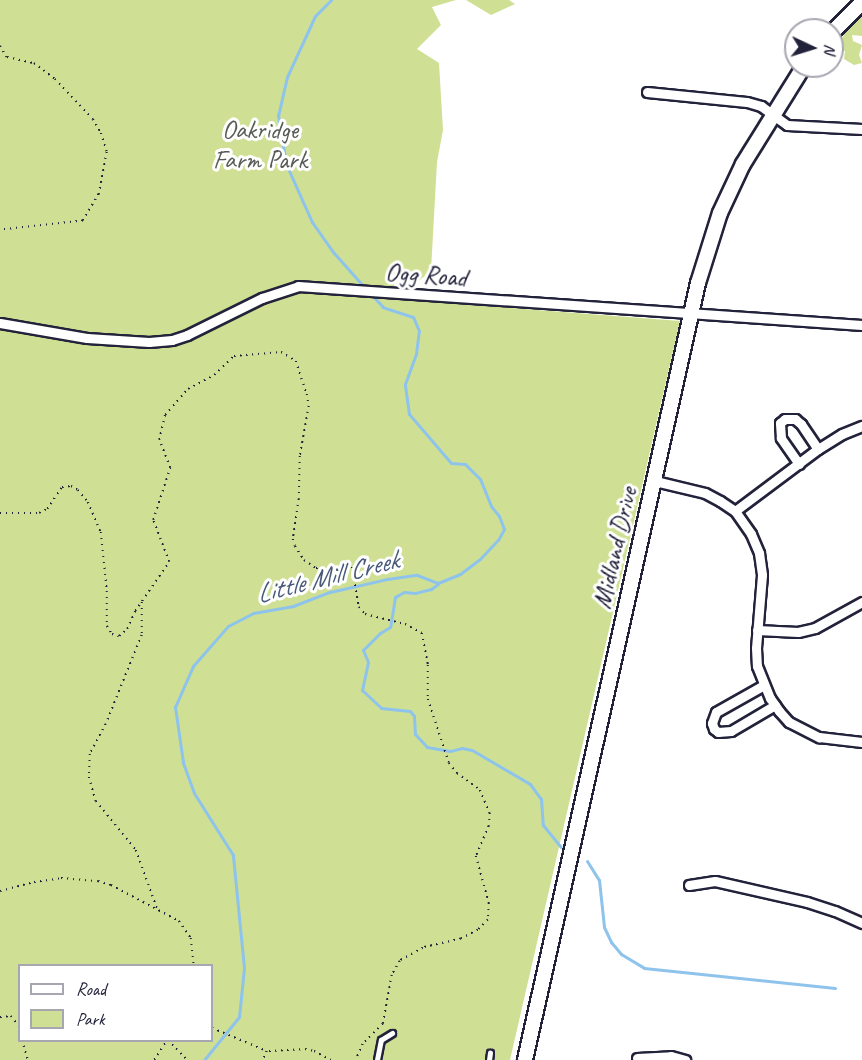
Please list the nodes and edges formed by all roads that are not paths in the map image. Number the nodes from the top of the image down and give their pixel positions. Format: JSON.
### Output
{"nodes":[{"id":1,"x":862,"y":2,"type":"edge"},
{"id":2,"x":844,"y":21,"type":"edge"},
{"id":3,"x":796,"y":78,"type":"edge"},
{"id":4,"x":647,"y":92,"type":"dead end"},
{"id":5,"x":772,"y":115,"type":"junction"},
{"id":6,"x":862,"y":129,"type":"edge"},
{"id":7,"x":691,"y":315,"type":"junction"},
{"id":8,"x":0,"y":323,"type":"edge"},
{"id":9,"x":862,"y":325,"type":"edge"},
{"id":10,"x":862,"y":426,"type":"edge"},
{"id":11,"x":818,"y":449,"type":"junction"},
{"id":12,"x":799,"y":464,"type":"junction"},
{"id":13,"x":655,"y":481,"type":"junction"},
{"id":14,"x":735,"y":511,"type":"junction"},
{"id":15,"x":862,"y":602,"type":"edge"},
{"id":16,"x":757,"y":630,"type":"junction"},
{"id":17,"x":764,"y":685,"type":"junction"},
{"id":18,"x":775,"y":705,"type":"junction"},
{"id":19,"x":862,"y":742,"type":"edge"},
{"id":20,"x":689,"y":885,"type":"dead end"},
{"id":21,"x":862,"y":923,"type":"edge"},
{"id":22,"x":392,"y":1033,"type":"dead end"},
{"id":23,"x":490,"y":1053,"type":"dead end"},
{"id":24,"x":637,"y":1058,"type":"dead end"},
{"id":25,"x":377,"y":1060,"type":"edge"},
{"id":26,"x":489,"y":1060,"type":"edge"},
{"id":27,"x":525,"y":1060,"type":"edge"},
{"id":28,"x":686,"y":1060,"type":"edge"}],
"edges":[{"from":1,"to":2,"type":"main road"},
{"from":3,"to":5,"type":"main road","name":"Midland Drive"},
{"from":4,"to":5,"type":"street"},
{"from":5,"to":6,"type":"street"},
{"from":5,"to":7,"type":"main road","name":"Midland Drive"},
{"from":7,"to":8,"type":"street","name":"Ogg Road"},
{"from":7,"to":9,"type":"street","name":"Ogg Road"},
{"from":7,"to":13,"type":"main road","name":"Midland Drive"},
{"from":10,"to":11,"type":"street"},
{"from":11,"to":12,"type":"street"},
{"from":11,"to":12,"type":"street"},
{"from":12,"to":14,"type":"street"},
{"from":13,"to":14,"type":"street"},
{"from":13,"to":27,"type":"main road","name":"Midland Drive"},
{"from":14,"to":16,"type":"street"},
{"from":15,"to":16,"type":"street"},
{"from":16,"to":17,"type":"street"},
{"from":17,"to":18,"type":"street"},
{"from":17,"to":18,"type":"street"},
{"from":18,"to":19,"type":"street"},
{"from":20,"to":21,"type":"street"},
{"from":22,"to":25,"type":"lane"},
{"from":23,"to":26,"type":"lane"},
{"from":24,"to":28,"type":"street"}]}
